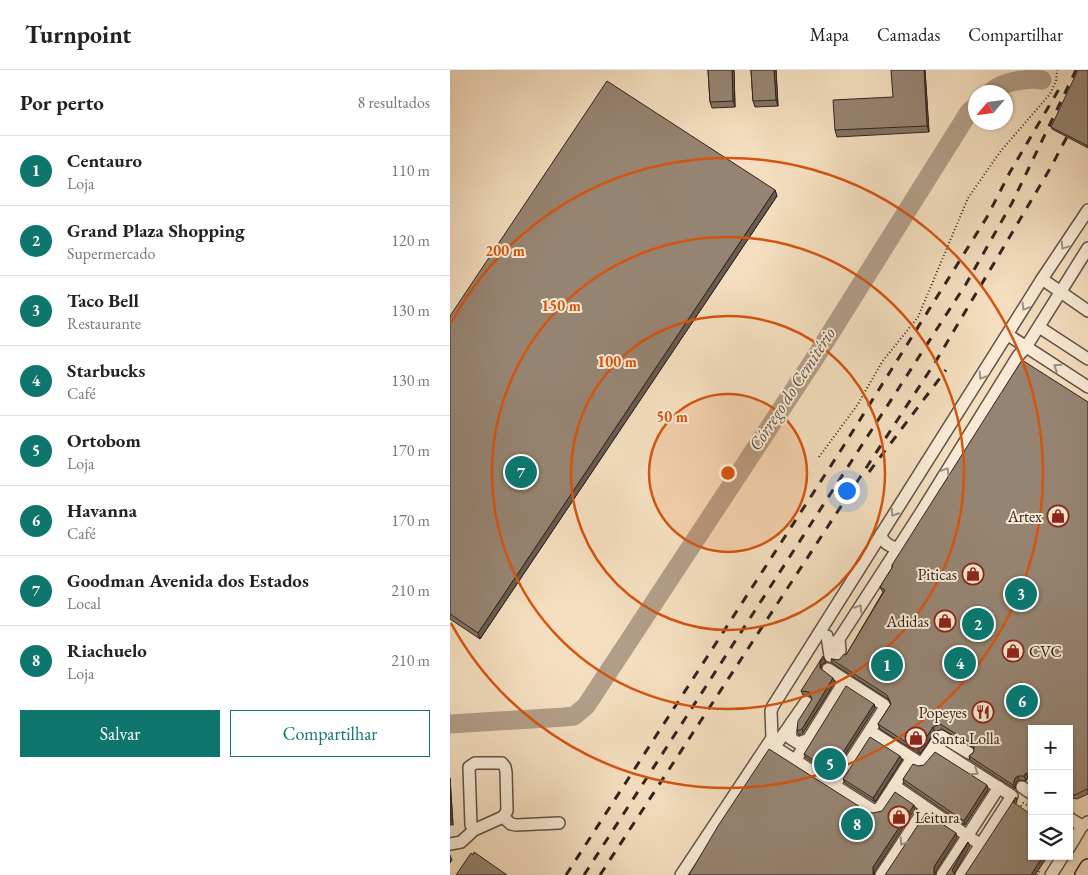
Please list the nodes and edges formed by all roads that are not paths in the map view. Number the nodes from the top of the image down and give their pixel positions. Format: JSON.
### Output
{"nodes":[{"id":1,"x":1087,"y":213,"type":"edge"},
{"id":2,"x":1088,"y":248,"type":"edge"},
{"id":3,"x":1042,"y":279,"type":"junction"},
{"id":4,"x":1061,"y":292,"type":"junction"},
{"id":5,"x":1088,"y":310,"type":"edge"},
{"id":6,"x":1039,"y":327,"type":"junction"},
{"id":7,"x":1008,"y":335,"type":"junction"},
{"id":8,"x":1026,"y":347,"type":"junction"},
{"id":9,"x":998,"y":352,"type":"junction"},
{"id":10,"x":1088,"y":359,"type":"edge"},
{"id":11,"x":1014,"y":363,"type":"junction"},
{"id":12,"x":1088,"y":387,"type":"edge"},
{"id":13,"x":881,"y":534,"type":"junction"},
{"id":14,"x":897,"y":549,"type":"junction"},
{"id":15,"x":870,"y":552,"type":"junction"},
{"id":16,"x":889,"y":563,"type":"junction"},
{"id":17,"x":824,"y":622,"type":"junction"},
{"id":18,"x":834,"y":640,"type":"junction"},
{"id":19,"x":834,"y":656,"type":"dead end"},
{"id":20,"x":828,"y":669,"type":"dead end"},
{"id":21,"x":845,"y":680,"type":"junction"},
{"id":22,"x":806,"y":702,"type":"dead end"},
{"id":23,"x":792,"y":720,"type":"junction"},
{"id":24,"x":870,"y":731,"type":"junction"},
{"id":25,"x":807,"y":740,"type":"junction"},
{"id":26,"x":934,"y":746,"type":"junction"},
{"id":27,"x":969,"y":753,"type":"edge"},
{"id":28,"x":912,"y":758,"type":"junction"},
{"id":29,"x":795,"y":761,"type":"junction"},
{"id":30,"x":834,"y":786,"type":"junction"},
{"id":31,"x":895,"y":786,"type":"junction"},
{"id":32,"x":999,"y":787,"type":"junction"},
{"id":33,"x":1020,"y":792,"type":"edge"},
{"id":34,"x":925,"y":808,"type":"junction"},
{"id":35,"x":503,"y":817,"type":"junction"},
{"id":36,"x":1073,"y":820,"type":"edge"},
{"id":37,"x":559,"y":823,"type":"dead end"},
{"id":38,"x":1085,"y":824,"type":"edge"},
{"id":39,"x":474,"y":830,"type":"junction"},
{"id":40,"x":967,"y":836,"type":"junction"},
{"id":41,"x":1073,"y":842,"type":"edge"},
{"id":42,"x":450,"y":844,"type":"edge"},
{"id":43,"x":981,"y":845,"type":"junction"},
{"id":44,"x":1061,"y":860,"type":"edge"},
{"id":45,"x":1088,"y":867,"type":"edge"},
{"id":46,"x":681,"y":875,"type":"edge"},
{"id":47,"x":881,"y":875,"type":"edge"},
{"id":48,"x":942,"y":875,"type":"edge"},
{"id":49,"x":961,"y":875,"type":"edge"},
{"id":50,"x":1051,"y":875,"type":"edge"},
{"id":51,"x":1083,"y":875,"type":"edge"}],
"edges":[{"from":1,"to":3,"type":"lane","one_way":true},
{"from":2,"to":4,"type":"lane"},
{"from":3,"to":4,"type":"lane"},
{"from":3,"to":7,"type":"lane","one_way":true},
{"from":4,"to":5,"type":"lane"},
{"from":4,"to":6,"type":"lane"},
{"from":6,"to":8,"type":"lane"},
{"from":6,"to":10,"type":"lane"},
{"from":7,"to":8,"type":"lane"},
{"from":7,"to":9,"type":"lane"},
{"from":8,"to":11,"type":"lane"},
{"from":12,"to":8,"type":"lane","one_way":true},
{"from":9,"to":11,"type":"lane"},
{"from":9,"to":13,"type":"lane","one_way":true},
{"from":14,"to":11,"type":"lane","one_way":true},
{"from":13,"to":14,"type":"lane"},
{"from":13,"to":15,"type":"lane"},
{"from":14,"to":16,"type":"lane"},
{"from":15,"to":16,"type":"lane"},
{"from":15,"to":17,"type":"lane"},
{"from":18,"to":16,"type":"lane","one_way":true},
{"from":17,"to":18,"type":"lane"},
{"from":17,"to":46,"type":"lane"},
{"from":18,"to":19,"type":"lane"},
{"from":20,"to":21,"type":"lane"},
{"from":21,"to":24,"type":"lane"},
{"from":21,"to":25,"type":"lane"},
{"from":22,"to":23,"type":"lane"},
{"from":23,"to":25,"type":"lane"},
{"from":23,"to":29,"type":"lane"},
{"from":24,"to":28,"type":"lane"},
{"from":24,"to":30,"type":"lane"},
{"from":25,"to":29,"type":"lane"},
{"from":26,"to":27,"type":"lane"},
{"from":26,"to":28,"type":"lane"},
{"from":26,"to":32,"type":"lane","one_way":true},
{"from":28,"to":31,"type":"lane"},
{"from":29,"to":30,"type":"lane"},
{"from":30,"to":31,"type":"lane"},
{"from":31,"to":34,"type":"lane"},
{"from":32,"to":33,"type":"lane"},
{"from":32,"to":40,"type":"lane"},
{"from":33,"to":43,"type":"lane"},
{"from":34,"to":40,"type":"lane"},
{"from":34,"to":47,"type":"lane","one_way":true},
{"from":35,"to":37,"type":"lane"},
{"from":35,"to":39,"type":"lane"},
{"from":35,"to":39,"type":"lane"},
{"from":36,"to":38,"type":"lane"},
{"from":38,"to":41,"type":"lane"},
{"from":39,"to":42,"type":"lane"},
{"from":40,"to":43,"type":"lane"},
{"from":40,"to":48,"type":"lane"},
{"from":43,"to":49,"type":"lane"},
{"from":44,"to":50,"type":"lane"},
{"from":45,"to":51,"type":"main road"}]}
